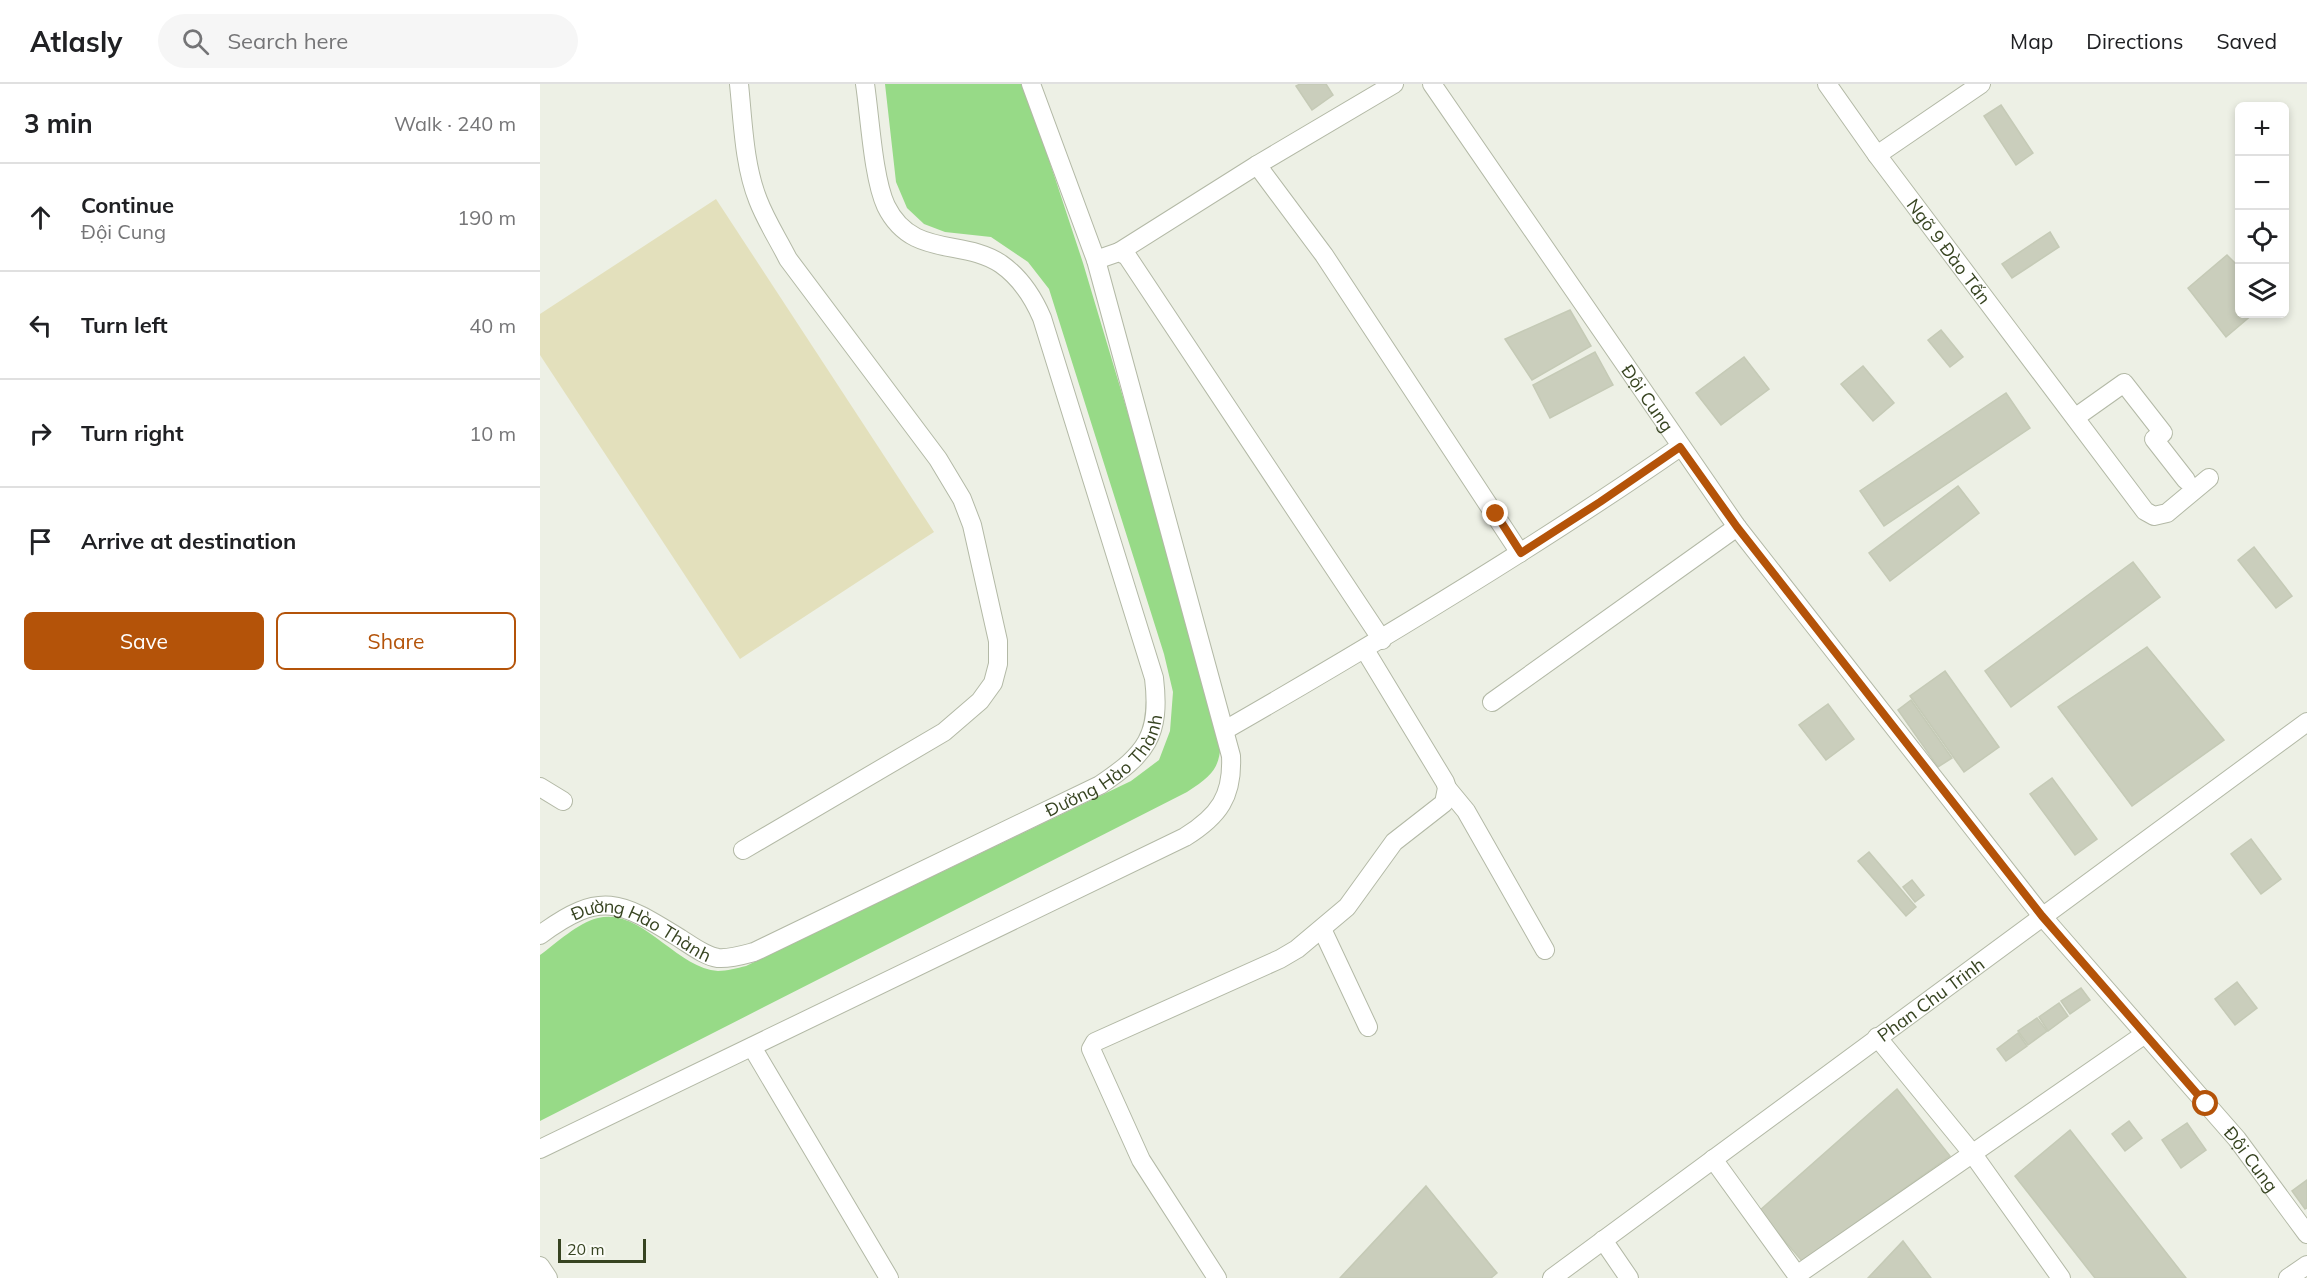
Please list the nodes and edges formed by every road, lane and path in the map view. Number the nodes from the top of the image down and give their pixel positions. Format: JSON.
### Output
{"nodes":[{"id":1,"x":739,"y":84,"type":"edge"},
{"id":2,"x":865,"y":84,"type":"edge"},
{"id":3,"x":1031,"y":84,"type":"edge"},
{"id":4,"x":1394,"y":84,"type":"edge"},
{"id":5,"x":1432,"y":84,"type":"edge"},
{"id":6,"x":1827,"y":84,"type":"edge"},
{"id":7,"x":1981,"y":84,"type":"edge"},
{"id":8,"x":1877,"y":155,"type":"junction"},
{"id":9,"x":1257,"y":165,"type":"junction"},
{"id":10,"x":1119,"y":252,"type":"junction"},
{"id":11,"x":1096,"y":260,"type":"junction"},
{"id":12,"x":2076,"y":417,"type":"junction"},
{"id":13,"x":1680,"y":447,"type":"junction"},
{"id":14,"x":2209,"y":478,"type":"dead end"},
{"id":15,"x":2186,"y":480,"type":"dead end"},
{"id":16,"x":1737,"y":527,"type":"junction"},
{"id":17,"x":1521,"y":553,"type":"junction"},
{"id":18,"x":1382,"y":640,"type":"junction"},
{"id":19,"x":1365,"y":650,"type":"junction"},
{"id":20,"x":1492,"y":702,"type":"dead end"},
{"id":21,"x":2307,"y":722,"type":"edge"},
{"id":22,"x":1224,"y":730,"type":"junction"},
{"id":23,"x":540,"y":787,"type":"edge"},
{"id":24,"x":1448,"y":788,"type":"junction"},
{"id":25,"x":563,"y":801,"type":"dead end"},
{"id":26,"x":743,"y":850,"type":"dead end"},
{"id":27,"x":2042,"y":916,"type":"junction"},
{"id":28,"x":1322,"y":929,"type":"junction"},
{"id":29,"x":540,"y":935,"type":"edge"},
{"id":30,"x":1545,"y":950,"type":"dead end"},
{"id":31,"x":1368,"y":1027,"type":"dead end"},
{"id":32,"x":2145,"y":1034,"type":"junction"},
{"id":33,"x":1877,"y":1037,"type":"junction"},
{"id":34,"x":752,"y":1047,"type":"junction"},
{"id":35,"x":540,"y":1149,"type":"edge"},
{"id":36,"x":1972,"y":1153,"type":"junction"},
{"id":37,"x":1713,"y":1159,"type":"junction"},
{"id":38,"x":2307,"y":1234,"type":"edge"},
{"id":39,"x":1603,"y":1240,"type":"junction"},
{"id":40,"x":2307,"y":1265,"type":"edge"},
{"id":41,"x":540,"y":1266,"type":"edge"},
{"id":42,"x":1798,"y":1276,"type":"edge"},
{"id":43,"x":548,"y":1278,"type":"edge"},
{"id":44,"x":889,"y":1278,"type":"edge"},
{"id":45,"x":1217,"y":1278,"type":"edge"},
{"id":46,"x":1552,"y":1278,"type":"edge"},
{"id":47,"x":1629,"y":1278,"type":"edge"},
{"id":48,"x":2061,"y":1278,"type":"edge"},
{"id":49,"x":2288,"y":1278,"type":"edge"}],
"edges":[{"from":1,"to":26,"type":"street"},
{"from":2,"to":29,"type":"street","name":"Đường Hào Thành"},
{"from":3,"to":11,"type":"street"},
{"from":4,"to":9,"type":"street"},
{"from":5,"to":13,"type":"street","name":"Đội Cung"},
{"from":6,"to":8,"type":"street","name":"Ngõ 9 Đào Tấn"},
{"from":7,"to":8,"type":"street"},
{"from":8,"to":12,"type":"street","name":"Ngõ 9 Đào Tấn"},
{"from":9,"to":10,"type":"street"},
{"from":9,"to":17,"type":"street"},
{"from":10,"to":11,"type":"street"},
{"from":10,"to":18,"type":"street"},
{"from":11,"to":22,"type":"street"},
{"from":12,"to":14,"type":"street","name":"Ngõ 9 Đào Tấn"},
{"from":12,"to":15,"type":"street"},
{"from":13,"to":16,"type":"street","name":"Đội Cung"},
{"from":13,"to":17,"type":"street"},
{"from":16,"to":20,"type":"street"},
{"from":16,"to":27,"type":"street","name":"Đội Cung"},
{"from":17,"to":18,"type":"street"},
{"from":18,"to":19,"type":"street"},
{"from":19,"to":22,"type":"street"},
{"from":19,"to":24,"type":"street"},
{"from":21,"to":27,"type":"street","name":"Phan Chu Trinh"},
{"from":22,"to":34,"type":"street"},
{"from":23,"to":25,"type":"street"},
{"from":24,"to":28,"type":"street"},
{"from":24,"to":30,"type":"street"},
{"from":27,"to":32,"type":"street","name":"Đội Cung"},
{"from":27,"to":33,"type":"street","name":"Phan Chu Trinh"},
{"from":28,"to":31,"type":"street"},
{"from":28,"to":45,"type":"street"},
{"from":32,"to":36,"type":"street"},
{"from":32,"to":38,"type":"street","name":"Đội Cung"},
{"from":33,"to":36,"type":"street"},
{"from":33,"to":37,"type":"street","name":"Phan Chu Trinh"},
{"from":34,"to":35,"type":"street"},
{"from":34,"to":44,"type":"street"},
{"from":36,"to":42,"type":"street"},
{"from":36,"to":48,"type":"street"},
{"from":37,"to":39,"type":"street","name":"Phan Chu Trinh"},
{"from":37,"to":42,"type":"street"},
{"from":39,"to":46,"type":"street","name":"Phan Chu Trinh"},
{"from":39,"to":47,"type":"street"},
{"from":40,"to":49,"type":"street"},
{"from":41,"to":43,"type":"street"}]}
